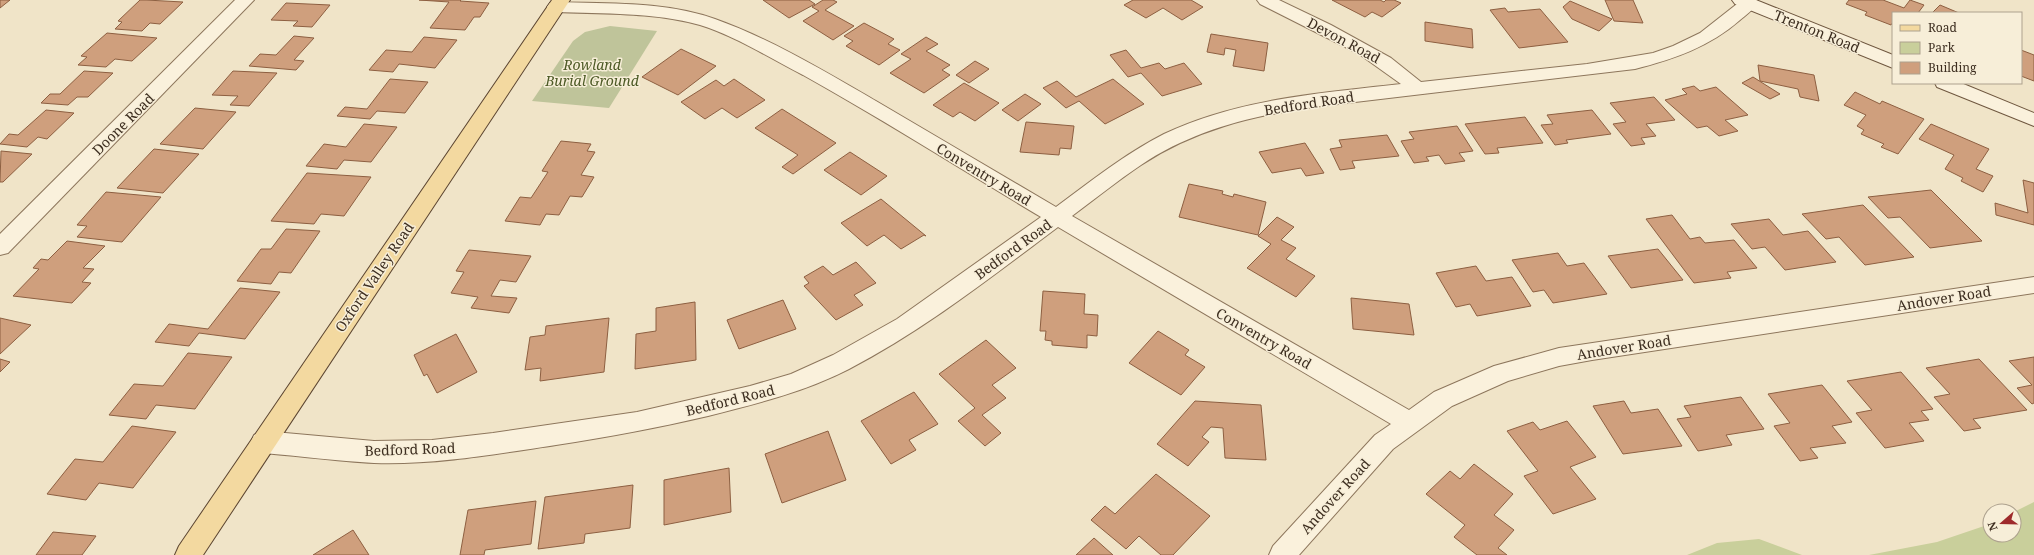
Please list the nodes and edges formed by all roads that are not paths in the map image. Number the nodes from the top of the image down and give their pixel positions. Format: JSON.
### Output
{"nodes":[{"id":1,"x":245,"y":0,"type":"edge"},
{"id":2,"x":1266,"y":0,"type":"edge"},
{"id":3,"x":1745,"y":2,"type":"edge"},
{"id":4,"x":559,"y":4,"type":"edge"},
{"id":5,"x":1892,"y":62,"type":"edge"},
{"id":6,"x":1946,"y":84,"type":"edge"},
{"id":7,"x":1417,"y":88,"type":"junction"},
{"id":8,"x":2034,"y":120,"type":"edge"},
{"id":9,"x":1057,"y":218,"type":"junction"},
{"id":10,"x":0,"y":247,"type":"edge"},
{"id":11,"x":2034,"y":285,"type":"edge"},
{"id":12,"x":1409,"y":422,"type":"junction"},
{"id":13,"x":263,"y":442,"type":"junction"},
{"id":14,"x":188,"y":555,"type":"edge"},
{"id":15,"x":1282,"y":555,"type":"edge"}],
"edges":[{"from":1,"to":10,"type":"street","name":"Doone Road"},
{"from":2,"to":7,"type":"street","name":"Devon Road"},
{"from":3,"to":5,"type":"street","name":"Trenton Road"},
{"from":3,"to":7,"type":"street","name":"Bedford Road"},
{"from":4,"to":9,"type":"street","name":"Conventry Road"},
{"from":4,"to":13,"type":"main road","name":"Oxford Valley Road"},
{"from":6,"to":8,"type":"street"},
{"from":7,"to":9,"type":"street","name":"Bedford Road"},
{"from":9,"to":12,"type":"street","name":"Conventry Road"},
{"from":9,"to":13,"type":"street","name":"Bedford Road"},
{"from":11,"to":12,"type":"street","name":"Andover Road"},
{"from":12,"to":15,"type":"street","name":"Andover Road"},
{"from":13,"to":14,"type":"main road","name":"Oxford Valley Road"}]}
